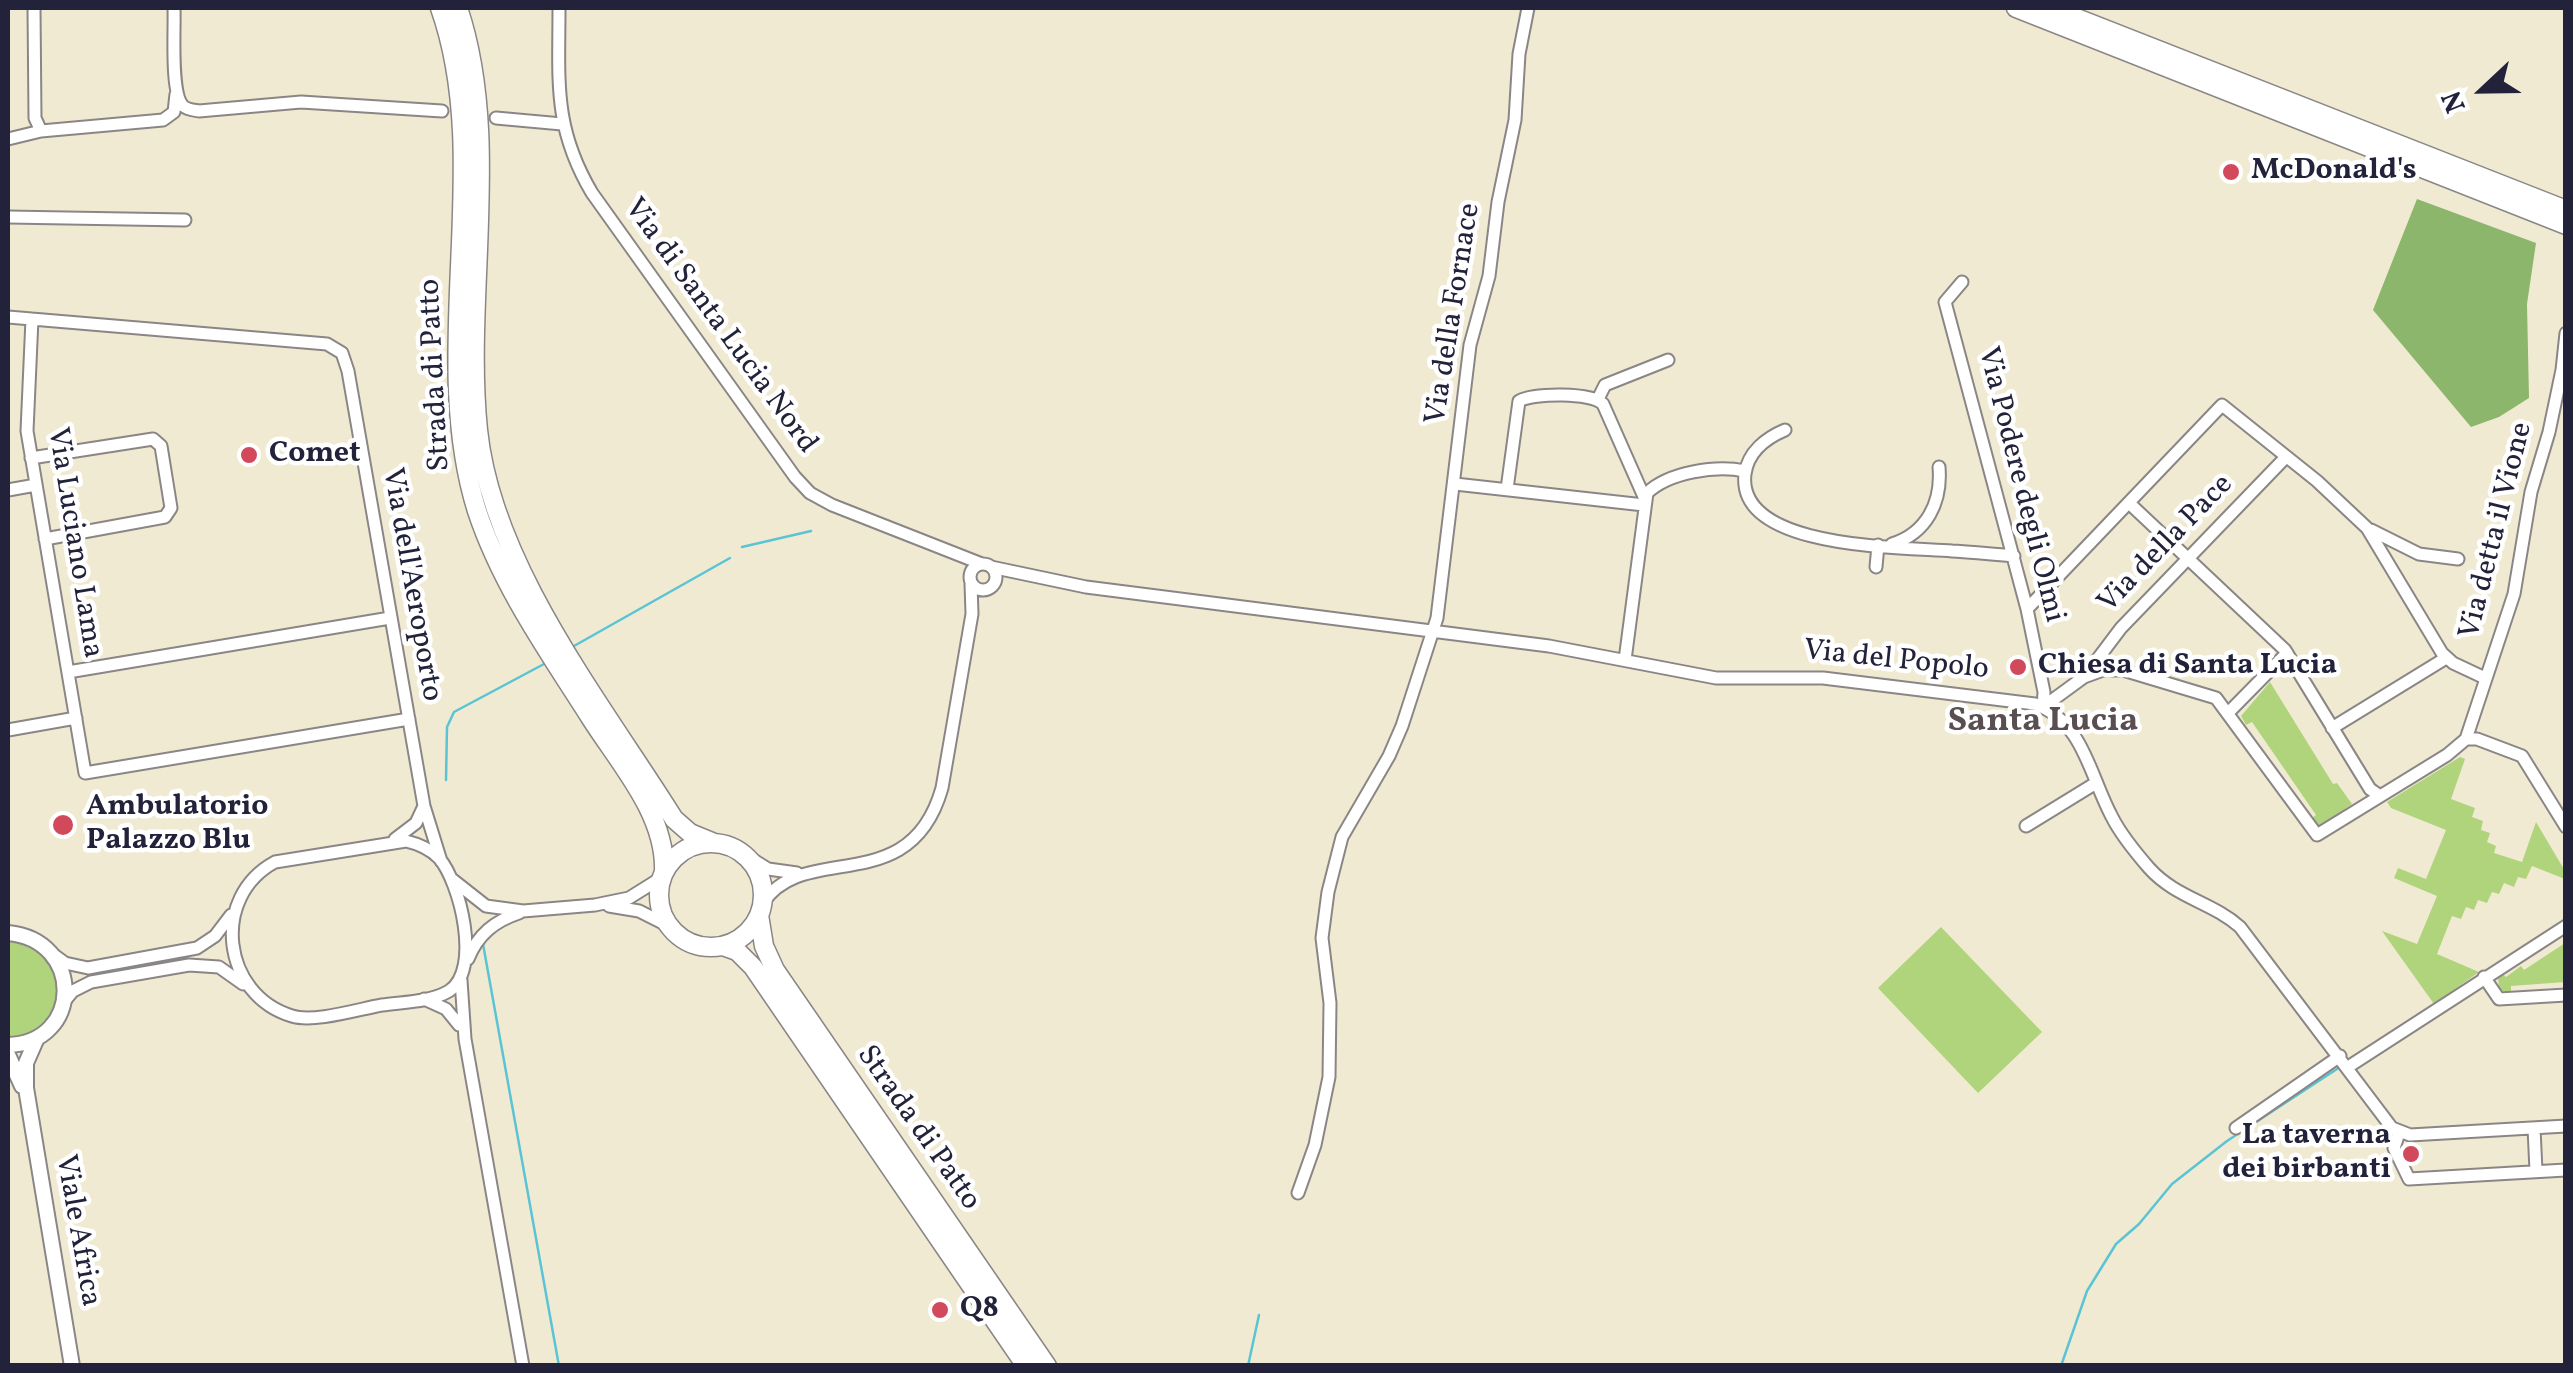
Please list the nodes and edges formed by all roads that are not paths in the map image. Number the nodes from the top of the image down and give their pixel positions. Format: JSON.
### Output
{"nodes":[{"id":1,"x":34,"y":8,"type":"edge"},
{"id":2,"x":174,"y":8,"type":"edge"},
{"id":3,"x":440,"y":8,"type":"edge"},
{"id":4,"x":458,"y":8,"type":"edge"},
{"id":5,"x":559,"y":8,"type":"edge"},
{"id":6,"x":1528,"y":8,"type":"edge"},
{"id":7,"x":2016,"y":8,"type":"edge"},
{"id":8,"x":2051,"y":8,"type":"edge"},
{"id":9,"x":176,"y":90,"type":"junction"},
{"id":10,"x":442,"y":111,"type":"dead end"},
{"id":11,"x":496,"y":118,"type":"dead end"},
{"id":12,"x":562,"y":124,"type":"junction"},
{"id":13,"x":41,"y":131,"type":"junction"},
{"id":14,"x":8,"y":139,"type":"edge"},
{"id":15,"x":2566,"y":210,"type":"edge"},
{"id":16,"x":8,"y":217,"type":"edge"},
{"id":17,"x":185,"y":220,"type":"dead end"},
{"id":18,"x":2566,"y":225,"type":"edge"},
{"id":19,"x":1962,"y":282,"type":"dead end"},
{"id":20,"x":8,"y":317,"type":"edge"},
{"id":21,"x":32,"y":320,"type":"junction"},
{"id":22,"x":2566,"y":333,"type":"edge"},
{"id":23,"x":1668,"y":360,"type":"dead end"},
{"id":24,"x":1598,"y":399,"type":"junction"},
{"id":25,"x":1785,"y":430,"type":"dead end"},
{"id":26,"x":32,"y":458,"type":"junction"},
{"id":27,"x":2285,"y":458,"type":"junction"},
{"id":28,"x":1939,"y":467,"type":"dead end"},
{"id":29,"x":1746,"y":472,"type":"junction"},
{"id":30,"x":1456,"y":484,"type":"junction"},
{"id":31,"x":36,"y":485,"type":"junction"},
{"id":32,"x":1507,"y":488,"type":"junction"},
{"id":33,"x":8,"y":490,"type":"edge"},
{"id":34,"x":1644,"y":502,"type":"junction"},
{"id":35,"x":2129,"y":503,"type":"junction"},
{"id":36,"x":2367,"y":528,"type":"junction"},
{"id":37,"x":45,"y":539,"type":"junction"},
{"id":38,"x":1883,"y":546,"type":"junction"},
{"id":39,"x":2014,"y":556,"type":"junction"},
{"id":40,"x":2189,"y":558,"type":"junction"},
{"id":41,"x":2458,"y":559,"type":"dead end"},
{"id":42,"x":986,"y":566,"type":"junction"},
{"id":43,"x":1876,"y":567,"type":"dead end"},
{"id":44,"x":1019,"y":574,"type":"junction"},
{"id":45,"x":972,"y":584,"type":"junction"},
{"id":46,"x":990,"y":588,"type":"junction"},
{"id":47,"x":2026,"y":609,"type":"junction"},
{"id":48,"x":972,"y":614,"type":"junction"},
{"id":49,"x":390,"y":618,"type":"junction"},
{"id":50,"x":1433,"y":629,"type":"junction"},
{"id":51,"x":2288,"y":653,"type":"junction"},
{"id":52,"x":2446,"y":658,"type":"junction"},
{"id":53,"x":1625,"y":660,"type":"junction"},
{"id":54,"x":68,"y":672,"type":"junction"},
{"id":55,"x":2084,"y":676,"type":"junction"},
{"id":56,"x":2485,"y":678,"type":"junction"},
{"id":57,"x":2044,"y":707,"type":"junction"},
{"id":58,"x":2229,"y":712,"type":"junction"},
{"id":59,"x":76,"y":718,"type":"junction"},
{"id":60,"x":409,"y":720,"type":"junction"},
{"id":61,"x":2332,"y":728,"type":"junction"},
{"id":62,"x":8,"y":730,"type":"edge"},
{"id":63,"x":2466,"y":739,"type":"junction"},
{"id":64,"x":2096,"y":783,"type":"junction"},
{"id":65,"x":2380,"y":796,"type":"junction"},
{"id":66,"x":424,"y":806,"type":"junction"},
{"id":67,"x":2026,"y":826,"type":"dead end"},
{"id":68,"x":2566,"y":827,"type":"edge"},
{"id":69,"x":712,"y":842,"type":"junction"},
{"id":70,"x":387,"y":843,"type":"junction"},
{"id":71,"x":744,"y":854,"type":"junction"},
{"id":72,"x":442,"y":861,"type":"junction"},
{"id":73,"x":806,"y":873,"type":"junction"},
{"id":74,"x":662,"y":875,"type":"junction"},
{"id":75,"x":453,"y":880,"type":"junction"},
{"id":76,"x":595,"y":904,"type":"junction"},
{"id":77,"x":761,"y":909,"type":"junction"},
{"id":78,"x":523,"y":911,"type":"junction"},
{"id":79,"x":234,"y":912,"type":"junction"},
{"id":80,"x":8,"y":921,"type":"edge"},
{"id":81,"x":669,"y":926,"type":"junction"},
{"id":82,"x":2566,"y":926,"type":"edge"},
{"id":83,"x":15,"y":934,"type":"edge"},
{"id":84,"x":723,"y":946,"type":"junction"},
{"id":85,"x":52,"y":954,"type":"junction"},
{"id":86,"x":467,"y":963,"type":"junction"},
{"id":87,"x":2484,"y":978,"type":"junction"},
{"id":88,"x":461,"y":979,"type":"junction"},
{"id":89,"x":246,"y":987,"type":"junction"},
{"id":90,"x":2566,"y":996,"type":"edge"},
{"id":91,"x":424,"y":999,"type":"junction"},
{"id":92,"x":63,"y":1003,"type":"junction"},
{"id":93,"x":37,"y":1038,"type":"junction"},
{"id":94,"x":465,"y":1038,"type":"junction"},
{"id":95,"x":8,"y":1045,"type":"edge"},
{"id":96,"x":8,"y":1055,"type":"edge"},
{"id":97,"x":2340,"y":1056,"type":"junction"},
{"id":98,"x":2348,"y":1067,"type":"junction"},
{"id":99,"x":28,"y":1106,"type":"junction"},
{"id":100,"x":2566,"y":1126,"type":"edge"},
{"id":101,"x":2236,"y":1128,"type":"dead end"},
{"id":102,"x":2534,"y":1128,"type":"junction"},
{"id":103,"x":2399,"y":1132,"type":"junction"},
{"id":104,"x":2566,"y":1170,"type":"edge"},
{"id":105,"x":2536,"y":1171,"type":"junction"},
{"id":106,"x":1298,"y":1193,"type":"dead end"},
{"id":107,"x":72,"y":1366,"type":"edge"},
{"id":108,"x":523,"y":1366,"type":"edge"},
{"id":109,"x":1026,"y":1366,"type":"edge"},
{"id":110,"x":1047,"y":1366,"type":"edge"}],
"edges":[{"from":1,"to":13,"type":"street"},
{"from":2,"to":9,"type":"street"},
{"from":3,"to":74,"type":"main road","name":"Strada di Patto"},
{"from":4,"to":69,"type":"main road","name":"Strada di Patto"},
{"from":5,"to":12,"type":"street","name":"Via di Santa Lucia Nord"},
{"from":6,"to":30,"type":"street","name":"Via della Fornace"},
{"from":7,"to":18,"type":"main road"},
{"from":8,"to":15,"type":"main road"},
{"from":9,"to":10,"type":"street"},
{"from":9,"to":13,"type":"street"},
{"from":11,"to":12,"type":"street"},
{"from":12,"to":42,"type":"street","name":"Via di Santa Lucia Nord"},
{"from":13,"to":14,"type":"street"},
{"from":16,"to":17,"type":"street"},
{"from":19,"to":39,"type":"street","name":"Via Podere degli Olmi"},
{"from":20,"to":21,"type":"street","name":"Via dell'Aeroporto"},
{"from":21,"to":26,"type":"street","name":"Via Luciano Lama"},
{"from":21,"to":49,"type":"street","name":"Via dell'Aeroporto"},
{"from":22,"to":56,"type":"street","name":"Via detta il Vione"},
{"from":23,"to":24,"type":"street"},
{"from":24,"to":32,"type":"street"},
{"from":24,"to":34,"type":"street"},
{"from":25,"to":29,"type":"street"},
{"from":26,"to":31,"type":"street","name":"Via Luciano Lama"},
{"from":26,"to":37,"type":"street"},
{"from":27,"to":35,"type":"street","name":"Via della Pace"},
{"from":27,"to":36,"type":"street"},
{"from":27,"to":40,"type":"street","name":"Via della Pace"},
{"from":28,"to":38,"type":"street"},
{"from":29,"to":34,"type":"street"},
{"from":29,"to":38,"type":"street"},
{"from":30,"to":32,"type":"street"},
{"from":30,"to":50,"type":"street","name":"Via della Fornace"},
{"from":31,"to":33,"type":"street"},
{"from":31,"to":37,"type":"street","name":"Via Luciano Lama"},
{"from":32,"to":34,"type":"street"},
{"from":34,"to":53,"type":"street"},
{"from":35,"to":40,"type":"street"},
{"from":35,"to":47,"type":"street","name":"Via della Pace"},
{"from":36,"to":41,"type":"street"},
{"from":36,"to":52,"type":"street"},
{"from":37,"to":54,"type":"street","name":"Via Luciano Lama"},
{"from":38,"to":39,"type":"street"},
{"from":38,"to":43,"type":"street"},
{"from":39,"to":47,"type":"street","name":"Via Podere degli Olmi"},
{"from":40,"to":51,"type":"street"},
{"from":40,"to":55,"type":"street","name":"Via della Pace"},
{"from":42,"to":44,"type":"street","name":"Via di Santa Lucia Nord"},
{"from":42,"to":45,"type":"street"},
{"from":42,"to":46,"type":"street"},
{"from":44,"to":46,"type":"street"},
{"from":44,"to":50,"type":"street","name":"Via di Santa Lucia Nord"},
{"from":45,"to":46,"type":"street"},
{"from":45,"to":48,"type":"street"},
{"from":46,"to":48,"type":"street"},
{"from":47,"to":57,"type":"street","name":"Via Podere degli Olmi"},
{"from":48,"to":73,"type":"street"},
{"from":49,"to":54,"type":"street"},
{"from":49,"to":60,"type":"street","name":"Via dell'Aeroporto"},
{"from":50,"to":53,"type":"street","name":"Via del Popolo"},
{"from":50,"to":106,"type":"street","name":"Via della Fornace"},
{"from":51,"to":58,"type":"street"},
{"from":51,"to":61,"type":"street"},
{"from":52,"to":56,"type":"street"},
{"from":52,"to":61,"type":"street"},
{"from":53,"to":57,"type":"street","name":"Via del Popolo"},
{"from":54,"to":59,"type":"street","name":"Via Luciano Lama"},
{"from":55,"to":57,"type":"street","name":"Via della Pace"},
{"from":55,"to":58,"type":"street"},
{"from":56,"to":63,"type":"street","name":"Via detta il Vione"},
{"from":57,"to":64,"type":"street"},
{"from":58,"to":65,"type":"street"},
{"from":59,"to":60,"type":"street","name":"Via Luciano Lama"},
{"from":59,"to":62,"type":"street"},
{"from":60,"to":66,"type":"street","name":"Via dell'Aeroporto"},
{"from":61,"to":65,"type":"street"},
{"from":63,"to":65,"type":"street"},
{"from":63,"to":68,"type":"street"},
{"from":64,"to":67,"type":"street"},
{"from":64,"to":97,"type":"street"},
{"from":66,"to":70,"type":"street"},
{"from":66,"to":72,"type":"street","name":"Via dell'Aeroporto"},
{"from":69,"to":71,"type":"main road"},
{"from":69,"to":74,"type":"main road"},
{"from":70,"to":72,"type":"street"},
{"from":70,"to":79,"type":"street"},
{"from":71,"to":73,"type":"street"},
{"from":71,"to":77,"type":"main road"},
{"from":72,"to":75,"type":"street"},
{"from":73,"to":77,"type":"street"},
{"from":74,"to":76,"type":"street"},
{"from":74,"to":81,"type":"main road"},
{"from":75,"to":78,"type":"street"},
{"from":75,"to":86,"type":"street"},
{"from":76,"to":78,"type":"street"},
{"from":76,"to":81,"type":"street"},
{"from":77,"to":84,"type":"main road"},
{"from":77,"to":110,"type":"main road","name":"Strada di Patto"},
{"from":78,"to":86,"type":"street"},
{"from":79,"to":85,"type":"street"},
{"from":79,"to":89,"type":"street"},
{"from":80,"to":83,"type":"street"},
{"from":81,"to":84,"type":"main road"},
{"from":82,"to":87,"type":"street"},
{"from":83,"to":85,"type":"street"},
{"from":84,"to":109,"type":"main road","name":"Strada di Patto"},
{"from":85,"to":92,"type":"street"},
{"from":86,"to":88,"type":"street"},
{"from":87,"to":90,"type":"street"},
{"from":87,"to":98,"type":"street"},
{"from":88,"to":91,"type":"street"},
{"from":88,"to":94,"type":"street"},
{"from":89,"to":91,"type":"street"},
{"from":89,"to":92,"type":"street"},
{"from":91,"to":94,"type":"street"},
{"from":92,"to":93,"type":"street","name":"Viale Africa"},
{"from":93,"to":95,"type":"street"},
{"from":93,"to":99,"type":"street","name":"Viale Africa"},
{"from":94,"to":108,"type":"street"},
{"from":96,"to":99,"type":"street","name":"Viale Africa"},
{"from":97,"to":98,"type":"street"},
{"from":97,"to":101,"type":"street"},
{"from":98,"to":103,"type":"street"},
{"from":99,"to":107,"type":"street","name":"Viale Africa"},
{"from":100,"to":102,"type":"street"},
{"from":102,"to":103,"type":"street"},
{"from":102,"to":105,"type":"street"},
{"from":103,"to":105,"type":"street"},
{"from":104,"to":105,"type":"street"}]}
